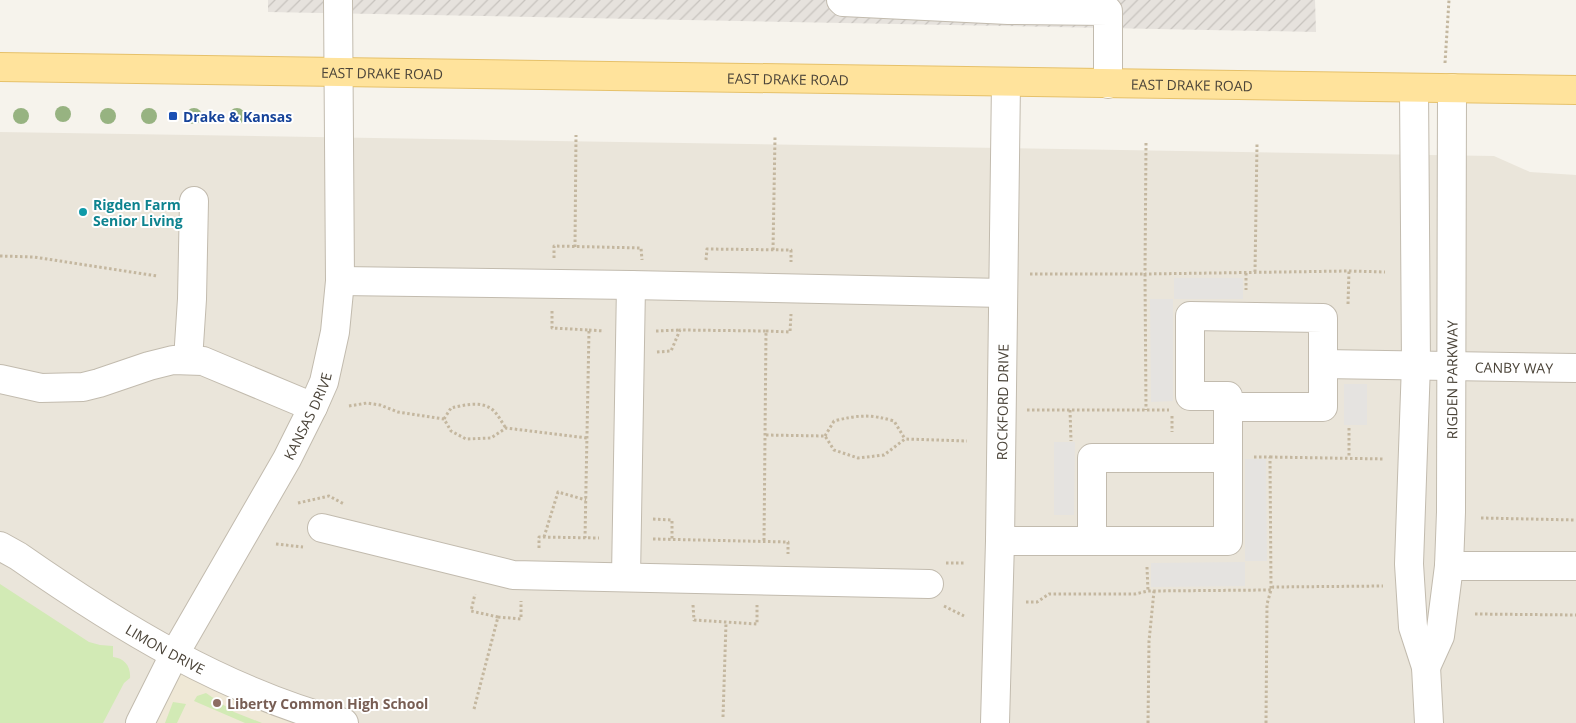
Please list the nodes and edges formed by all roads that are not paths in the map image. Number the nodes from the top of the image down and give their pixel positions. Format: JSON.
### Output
{"nodes":[{"id":1,"x":338,"y":0,"type":"edge"},
{"id":2,"x":841,"y":0,"type":"edge"},
{"id":3,"x":1108,"y":6,"type":"edge"},
{"id":4,"x":0,"y":67,"type":"edge"},
{"id":5,"x":338,"y":72,"type":"junction"},
{"id":6,"x":1006,"y":82,"type":"junction"},
{"id":7,"x":1108,"y":84,"type":"junction"},
{"id":8,"x":1414,"y":88,"type":"junction"},
{"id":9,"x":1448,"y":88,"type":"junction"},
{"id":10,"x":1576,"y":90,"type":"edge"},
{"id":11,"x":194,"y":200,"type":"dead end"},
{"id":12,"x":340,"y":281,"type":"junction"},
{"id":13,"x":631,"y":285,"type":"junction"},
{"id":14,"x":1004,"y":294,"type":"junction"},
{"id":15,"x":188,"y":360,"type":"junction"},
{"id":16,"x":1323,"y":364,"type":"junction"},
{"id":17,"x":1416,"y":364,"type":"junction"},
{"id":18,"x":1451,"y":365,"type":"junction"},
{"id":19,"x":1576,"y":368,"type":"edge"},
{"id":20,"x":0,"y":379,"type":"edge"},
{"id":21,"x":314,"y":407,"type":"junction"},
{"id":22,"x":1228,"y":407,"type":"junction"},
{"id":23,"x":1238,"y":457,"type":"junction"},
{"id":24,"x":313,"y":538,"type":"road end"},
{"id":25,"x":1000,"y":541,"type":"junction"},
{"id":26,"x":1092,"y":541,"type":"junction"},
{"id":27,"x":0,"y":546,"type":"edge"},
{"id":28,"x":1449,"y":566,"type":"junction"},
{"id":29,"x":1576,"y":566,"type":"edge"},
{"id":30,"x":626,"y":577,"type":"junction"},
{"id":31,"x":929,"y":584,"type":"dead end"},
{"id":32,"x":174,"y":656,"type":"junction"},
{"id":33,"x":1426,"y":667,"type":"junction"},
{"id":34,"x":140,"y":723,"type":"edge"},
{"id":35,"x":344,"y":723,"type":"edge"},
{"id":36,"x":995,"y":723,"type":"edge"},
{"id":37,"x":1429,"y":723,"type":"edge"}],
"edges":[{"from":1,"to":5,"type":"street","name":"KANSAS DRIVE"},
{"from":2,"to":3,"type":"street"},
{"from":3,"to":7,"type":"street"},
{"from":4,"to":5,"type":"main road","name":"EAST DRAKE ROAD"},
{"from":5,"to":6,"type":"main road","name":"EAST DRAKE ROAD"},
{"from":5,"to":12,"type":"street","name":"KANSAS DRIVE"},
{"from":6,"to":7,"type":"main road","name":"EAST DRAKE ROAD"},
{"from":6,"to":14,"type":"street","name":"ROCKFORD DRIVE"},
{"from":7,"to":8,"type":"main road","name":"EAST DRAKE ROAD"},
{"from":8,"to":9,"type":"main road","name":"EAST DRAKE ROAD"},
{"from":8,"to":17,"type":"street","name":"RIGDEN PARKWAY"},
{"from":9,"to":10,"type":"main road","name":"EAST DRAKE ROAD"},
{"from":9,"to":18,"type":"street","name":"RIGDEN PARKWAY"},
{"from":11,"to":15,"type":"street"},
{"from":12,"to":13,"type":"street"},
{"from":12,"to":21,"type":"street","name":"KANSAS DRIVE"},
{"from":13,"to":14,"type":"street"},
{"from":13,"to":30,"type":"street"},
{"from":14,"to":25,"type":"street","name":"ROCKFORD DRIVE"},
{"from":15,"to":20,"type":"street"},
{"from":15,"to":21,"type":"street"},
{"from":16,"to":17,"type":"street","name":"CANBY WAY"},
{"from":16,"to":22,"type":"street"},
{"from":16,"to":22,"type":"street"},
{"from":17,"to":18,"type":"street","name":"CANBY WAY"},
{"from":17,"to":33,"type":"street","name":"RIGDEN PARKWAY"},
{"from":18,"to":19,"type":"street","name":"CANBY WAY"},
{"from":18,"to":28,"type":"street","name":"RIGDEN PARKWAY"},
{"from":21,"to":32,"type":"street","name":"KANSAS DRIVE"},
{"from":22,"to":23,"type":"street"},
{"from":23,"to":26,"type":"street"},
{"from":23,"to":26,"type":"street"},
{"from":24,"to":30,"type":"street"},
{"from":25,"to":26,"type":"street"},
{"from":25,"to":36,"type":"street","name":"ROCKFORD DRIVE"},
{"from":27,"to":32,"type":"street","name":"LIMON DRIVE"},
{"from":28,"to":29,"type":"street"},
{"from":28,"to":33,"type":"street","name":"RIGDEN PARKWAY"},
{"from":30,"to":31,"type":"street"},
{"from":32,"to":34,"type":"street","name":"KANSAS DRIVE"},
{"from":32,"to":35,"type":"street","name":"LIMON DRIVE"},
{"from":33,"to":37,"type":"street","name":"RIGDEN PARKWAY"}]}
